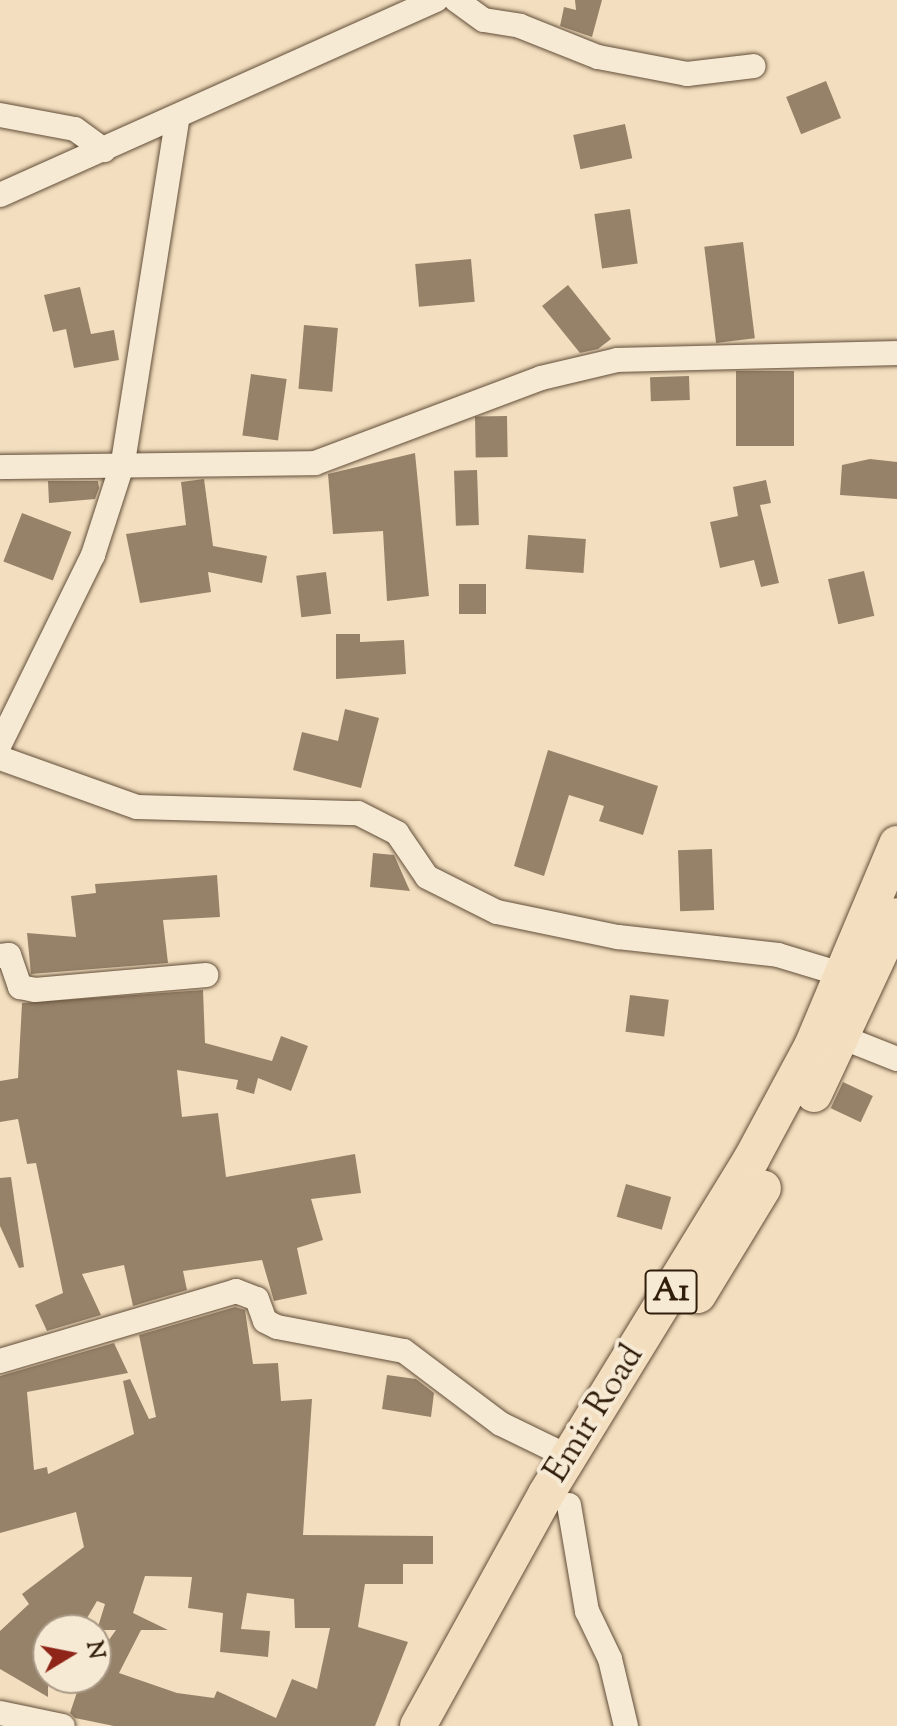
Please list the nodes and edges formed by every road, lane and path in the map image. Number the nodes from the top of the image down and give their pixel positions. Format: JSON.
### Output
{"nodes":[{"id":1,"x":436,"y":0,"type":"edge"},
{"id":2,"x":456,"y":0,"type":"edge"},
{"id":3,"x":754,"y":66,"type":"dead end"},
{"id":4,"x":0,"y":115,"type":"edge"},
{"id":5,"x":177,"y":122,"type":"junction"},
{"id":6,"x":104,"y":150,"type":"junction"},
{"id":7,"x":0,"y":195,"type":"edge"},
{"id":8,"x":897,"y":353,"type":"edge"},
{"id":9,"x":123,"y":462,"type":"junction"},
{"id":10,"x":0,"y":467,"type":"edge"},
{"id":11,"x":0,"y":744,"type":"edge"},
{"id":12,"x":0,"y":758,"type":"edge"},
{"id":13,"x":897,"y":844,"type":"edge"},
{"id":14,"x":897,"y":916,"type":"edge"},
{"id":15,"x":0,"y":956,"type":"edge"},
{"id":16,"x":206,"y":975,"type":"dead end"},
{"id":17,"x":844,"y":975,"type":"junction"},
{"id":18,"x":844,"y":1038,"type":"junction"},
{"id":19,"x":897,"y":1059,"type":"edge"},
{"id":20,"x":0,"y":1361,"type":"edge"},
{"id":21,"x":569,"y":1457,"type":"junction"},
{"id":22,"x":569,"y":1505,"type":"junction"},
{"id":23,"x":0,"y":1713,"type":"edge"},
{"id":24,"x":63,"y":1726,"type":"edge"},
{"id":25,"x":418,"y":1726,"type":"edge"},
{"id":26,"x":443,"y":1726,"type":"edge"},
{"id":27,"x":626,"y":1726,"type":"edge"}],
"edges":[{"from":1,"to":5,"type":"street"},
{"from":2,"to":3,"type":"street"},
{"from":4,"to":6,"type":"street"},
{"from":5,"to":6,"type":"street"},
{"from":5,"to":9,"type":"street"},
{"from":6,"to":7,"type":"street"},
{"from":8,"to":9,"type":"street"},
{"from":9,"to":10,"type":"street"},
{"from":9,"to":11,"type":"street"},
{"from":12,"to":17,"type":"street"},
{"from":13,"to":17,"type":"highway","name":"Emir Road","number":"A1"},
{"from":14,"to":18,"type":"highway","name":"Emir Road","number":"A1"},
{"from":15,"to":16,"type":"street"},
{"from":17,"to":21,"type":"highway","name":"Emir Road","number":"A1"},
{"from":18,"to":19,"type":"street"},
{"from":18,"to":22,"type":"highway","name":"Emir Road","number":"A1"},
{"from":20,"to":21,"type":"street"},
{"from":21,"to":25,"type":"highway","name":"Emir Road","number":"A1"},
{"from":22,"to":26,"type":"highway","name":"Emir Road","number":"A1"},
{"from":22,"to":27,"type":"street"},
{"from":23,"to":24,"type":"street"}]}
